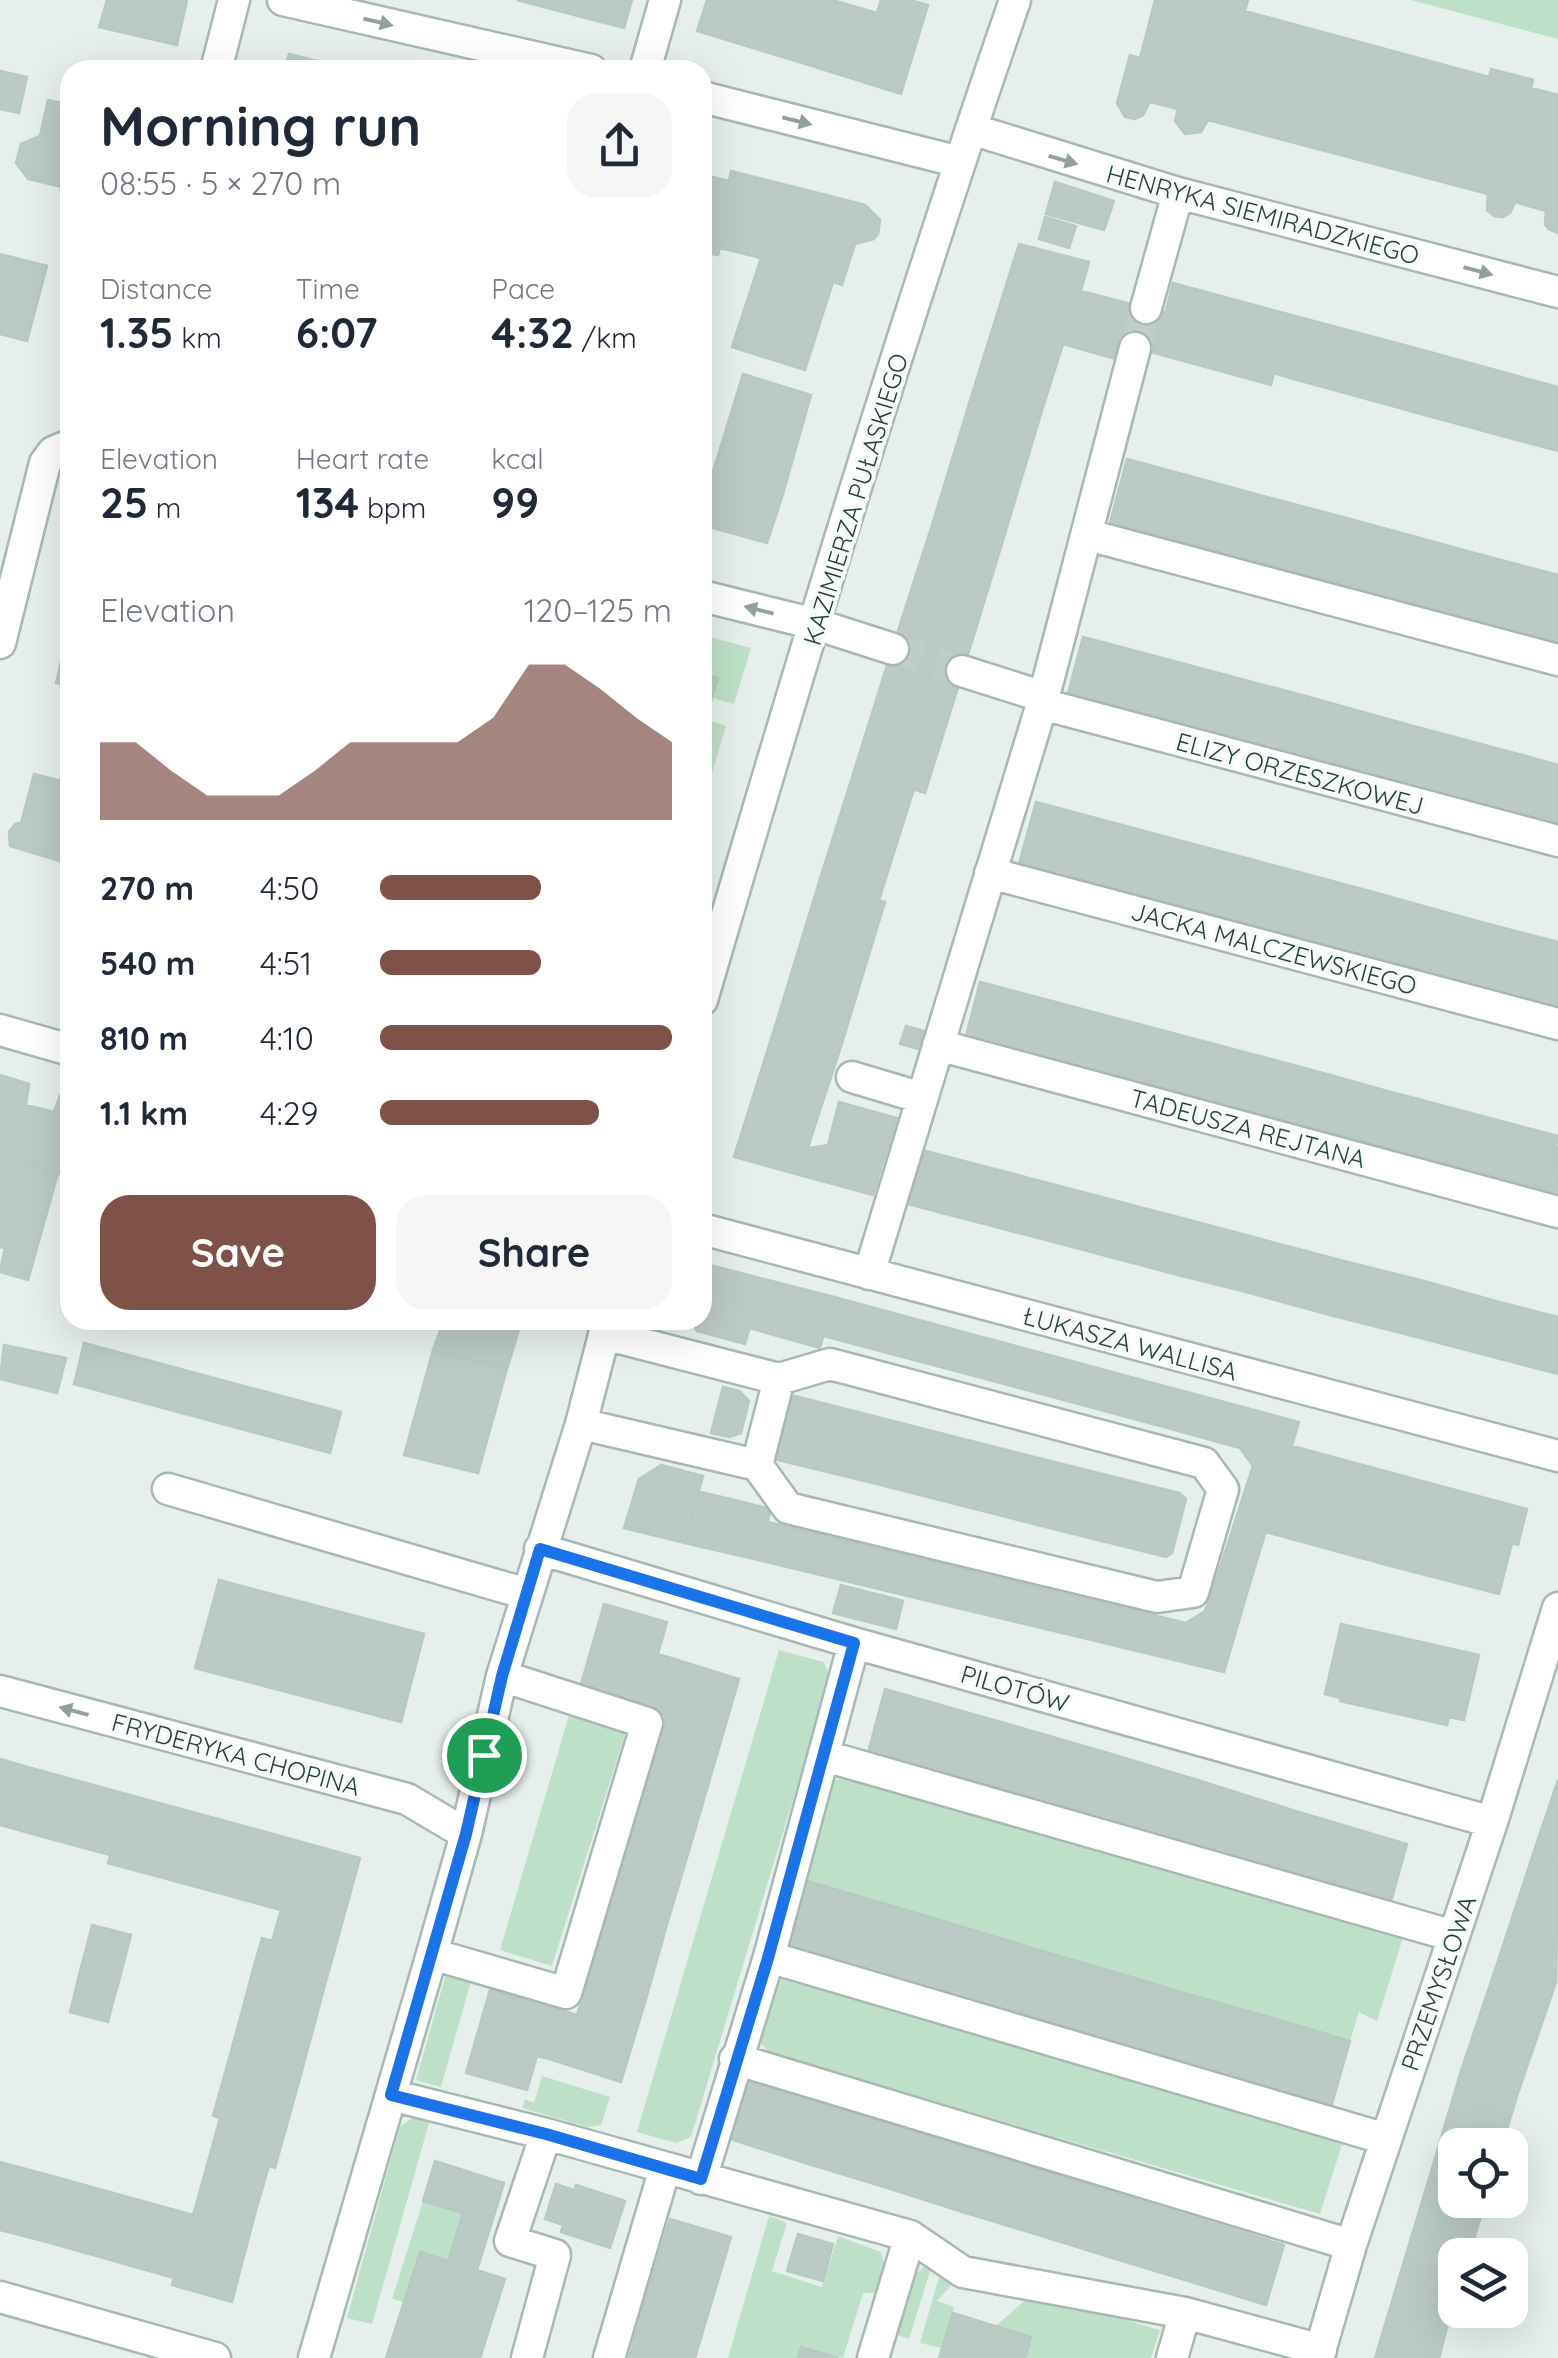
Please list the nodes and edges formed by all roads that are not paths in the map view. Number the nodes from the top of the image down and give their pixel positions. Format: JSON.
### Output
{"nodes":[{"id":1,"x":234,"y":0,"type":"edge"},
{"id":2,"x":284,"y":0,"type":"edge"},
{"id":3,"x":665,"y":0,"type":"edge"},
{"id":4,"x":1015,"y":0,"type":"edge"},
{"id":5,"x":219,"y":60,"type":"edge"},
{"id":6,"x":546,"y":60,"type":"edge"},
{"id":7,"x":649,"y":60,"type":"edge"},
{"id":8,"x":712,"y":100,"type":"edge"},
{"id":9,"x":970,"y":130,"type":"junction"},
{"id":10,"x":960,"y":162,"type":"junction"},
{"id":11,"x":1178,"y":193,"type":"junction"},
{"id":12,"x":1558,"y":292,"type":"edge"},
{"id":13,"x":1146,"y":308,"type":"tunnel mouth"},
{"id":14,"x":1136,"y":348,"type":"tunnel mouth"},
{"id":15,"x":60,"y":449,"type":"edge"},
{"id":16,"x":1088,"y":535,"type":"junction"},
{"id":17,"x":712,"y":598,"type":"edge"},
{"id":18,"x":814,"y":624,"type":"junction"},
{"id":19,"x":0,"y":643,"type":"edge"},
{"id":20,"x":893,"y":649,"type":"tunnel mouth"},
{"id":21,"x":1558,"y":660,"type":"edge"},
{"id":22,"x":962,"y":671,"type":"tunnel mouth"},
{"id":23,"x":1043,"y":701,"type":"junction"},
{"id":24,"x":1558,"y":841,"type":"edge"},
{"id":25,"x":990,"y":873,"type":"junction"},
{"id":26,"x":712,"y":966,"type":"edge"},
{"id":27,"x":1558,"y":1024,"type":"edge"},
{"id":28,"x":0,"y":1030,"type":"edge"},
{"id":29,"x":938,"y":1045,"type":"junction"},
{"id":30,"x":60,"y":1047,"type":"edge"},
{"id":31,"x":852,"y":1077,"type":"dead end"},
{"id":32,"x":922,"y":1098,"type":"junction"},
{"id":33,"x":1558,"y":1212,"type":"edge"},
{"id":34,"x":712,"y":1233,"type":"edge"},
{"id":35,"x":870,"y":1274,"type":"junction"},
{"id":36,"x":605,"y":1330,"type":"edge"},
{"id":37,"x":616,"y":1330,"type":"edge"},
{"id":38,"x":778,"y":1380,"type":"junction"},
{"id":39,"x":581,"y":1424,"type":"junction"},
{"id":40,"x":1558,"y":1456,"type":"edge"},
{"id":41,"x":757,"y":1465,"type":"junction"},
{"id":42,"x":168,"y":1489,"type":"dead end"},
{"id":43,"x":540,"y":1549,"type":"junction"},
{"id":44,"x":527,"y":1594,"type":"junction"},
{"id":45,"x":1558,"y":1608,"type":"edge"},
{"id":46,"x":854,"y":1643,"type":"junction"},
{"id":47,"x":502,"y":1676,"type":"junction"},
{"id":48,"x":0,"y":1691,"type":"edge"},
{"id":49,"x":825,"y":1756,"type":"junction"},
{"id":50,"x":1492,"y":1822,"type":"junction"},
{"id":51,"x":466,"y":1834,"type":"junction"},
{"id":52,"x":1454,"y":1936,"type":"junction"},
{"id":53,"x":432,"y":1954,"type":"junction"},
{"id":54,"x":768,"y":1958,"type":"junction"},
{"id":55,"x":735,"y":2059,"type":"junction"},
{"id":56,"x":391,"y":2095,"type":"junction"},
{"id":57,"x":546,"y":2134,"type":"junction"},
{"id":58,"x":1386,"y":2139,"type":"junction"},
{"id":59,"x":664,"y":2168,"type":"junction"},
{"id":60,"x":701,"y":2179,"type":"junction"},
{"id":61,"x":910,"y":2236,"type":"junction"},
{"id":62,"x":1352,"y":2244,"type":"junction"},
{"id":63,"x":0,"y":2297,"type":"edge"},
{"id":64,"x":1186,"y":2313,"type":"junction"},
{"id":65,"x":1320,"y":2354,"type":"edge"},
{"id":66,"x":215,"y":2358,"type":"edge"},
{"id":67,"x":314,"y":2358,"type":"edge"},
{"id":68,"x":527,"y":2358,"type":"edge"},
{"id":69,"x":609,"y":2358,"type":"edge"},
{"id":70,"x":873,"y":2358,"type":"edge"},
{"id":71,"x":1172,"y":2358,"type":"edge"}],
"edges":[{"from":1,"to":5,"type":"street"},
{"from":2,"to":6,"type":"street","one_way":true},
{"from":3,"to":7,"type":"street"},
{"from":4,"to":9,"type":"street","name":"KAZIMIERZA PUŁASKIEGO"},
{"from":8,"to":10,"type":"street","one_way":true},
{"from":9,"to":10,"type":"street","name":"KAZIMIERZA PUŁASKIEGO"},
{"from":9,"to":11,"type":"street","name":"HENRYKA SIEMIRADZKIEGO","one_way":true},
{"from":10,"to":18,"type":"street","name":"KAZIMIERZA PUŁASKIEGO"},
{"from":11,"to":12,"type":"street","name":"HENRYKA SIEMIRADZKIEGO","one_way":true},
{"from":11,"to":13,"type":"street"},
{"from":14,"to":16,"type":"street"},
{"from":15,"to":19,"type":"street"},
{"from":16,"to":21,"type":"street"},
{"from":16,"to":23,"type":"street"},
{"from":18,"to":17,"type":"street","one_way":true},
{"from":18,"to":20,"type":"street"},
{"from":18,"to":26,"type":"street","name":"KAZIMIERZA PUŁASKIEGO"},
{"from":22,"to":23,"type":"street","name":"ELIZY ORZESZKOWEJ"},
{"from":23,"to":24,"type":"street","name":"ELIZY ORZESZKOWEJ"},
{"from":23,"to":25,"type":"street"},
{"from":25,"to":27,"type":"street","name":"JACKA MALCZEWSKIEGO"},
{"from":25,"to":29,"type":"street"},
{"from":28,"to":30,"type":"street"},
{"from":29,"to":32,"type":"street"},
{"from":29,"to":33,"type":"street","name":"TADEUSZA REJTANA"},
{"from":31,"to":32,"type":"street"},
{"from":32,"to":35,"type":"street"},
{"from":34,"to":35,"type":"street","name":"ŁUKASZA WALLISA"},
{"from":35,"to":40,"type":"street","name":"ŁUKASZA WALLISA"},
{"from":36,"to":39,"type":"street"},
{"from":37,"to":38,"type":"street"},
{"from":38,"to":41,"type":"street"},
{"from":38,"to":41,"type":"street"},
{"from":39,"to":41,"type":"street"},
{"from":39,"to":43,"type":"street"},
{"from":42,"to":44,"type":"street"},
{"from":43,"to":44,"type":"street"},
{"from":43,"to":46,"type":"street","name":"PILOTÓW"},
{"from":44,"to":47,"type":"street"},
{"from":45,"to":50,"type":"street","name":"PRZEMYSŁOWA"},
{"from":46,"to":49,"type":"street"},
{"from":46,"to":50,"type":"street","name":"PILOTÓW"},
{"from":47,"to":51,"type":"street"},
{"from":47,"to":53,"type":"street"},
{"from":51,"to":48,"type":"street","name":"FRYDERYKA CHOPINA","one_way":true},
{"from":49,"to":52,"type":"street"},
{"from":49,"to":54,"type":"street"},
{"from":50,"to":52,"type":"street","name":"PRZEMYSŁOWA"},
{"from":51,"to":53,"type":"street"},
{"from":52,"to":58,"type":"street","name":"PRZEMYSŁOWA"},
{"from":53,"to":56,"type":"street"},
{"from":54,"to":55,"type":"street"},
{"from":54,"to":58,"type":"street"},
{"from":55,"to":60,"type":"street"},
{"from":55,"to":62,"type":"street"},
{"from":56,"to":57,"type":"street"},
{"from":56,"to":67,"type":"street"},
{"from":57,"to":59,"type":"street"},
{"from":57,"to":68,"type":"street"},
{"from":58,"to":62,"type":"street","name":"PRZEMYSŁOWA"},
{"from":59,"to":60,"type":"street"},
{"from":59,"to":69,"type":"street"},
{"from":60,"to":61,"type":"street"},
{"from":61,"to":64,"type":"street"},
{"from":61,"to":70,"type":"street"},
{"from":62,"to":65,"type":"street","name":"PRZEMYSŁOWA"},
{"from":63,"to":66,"type":"street"},
{"from":64,"to":65,"type":"street"},
{"from":64,"to":71,"type":"street"}]}
